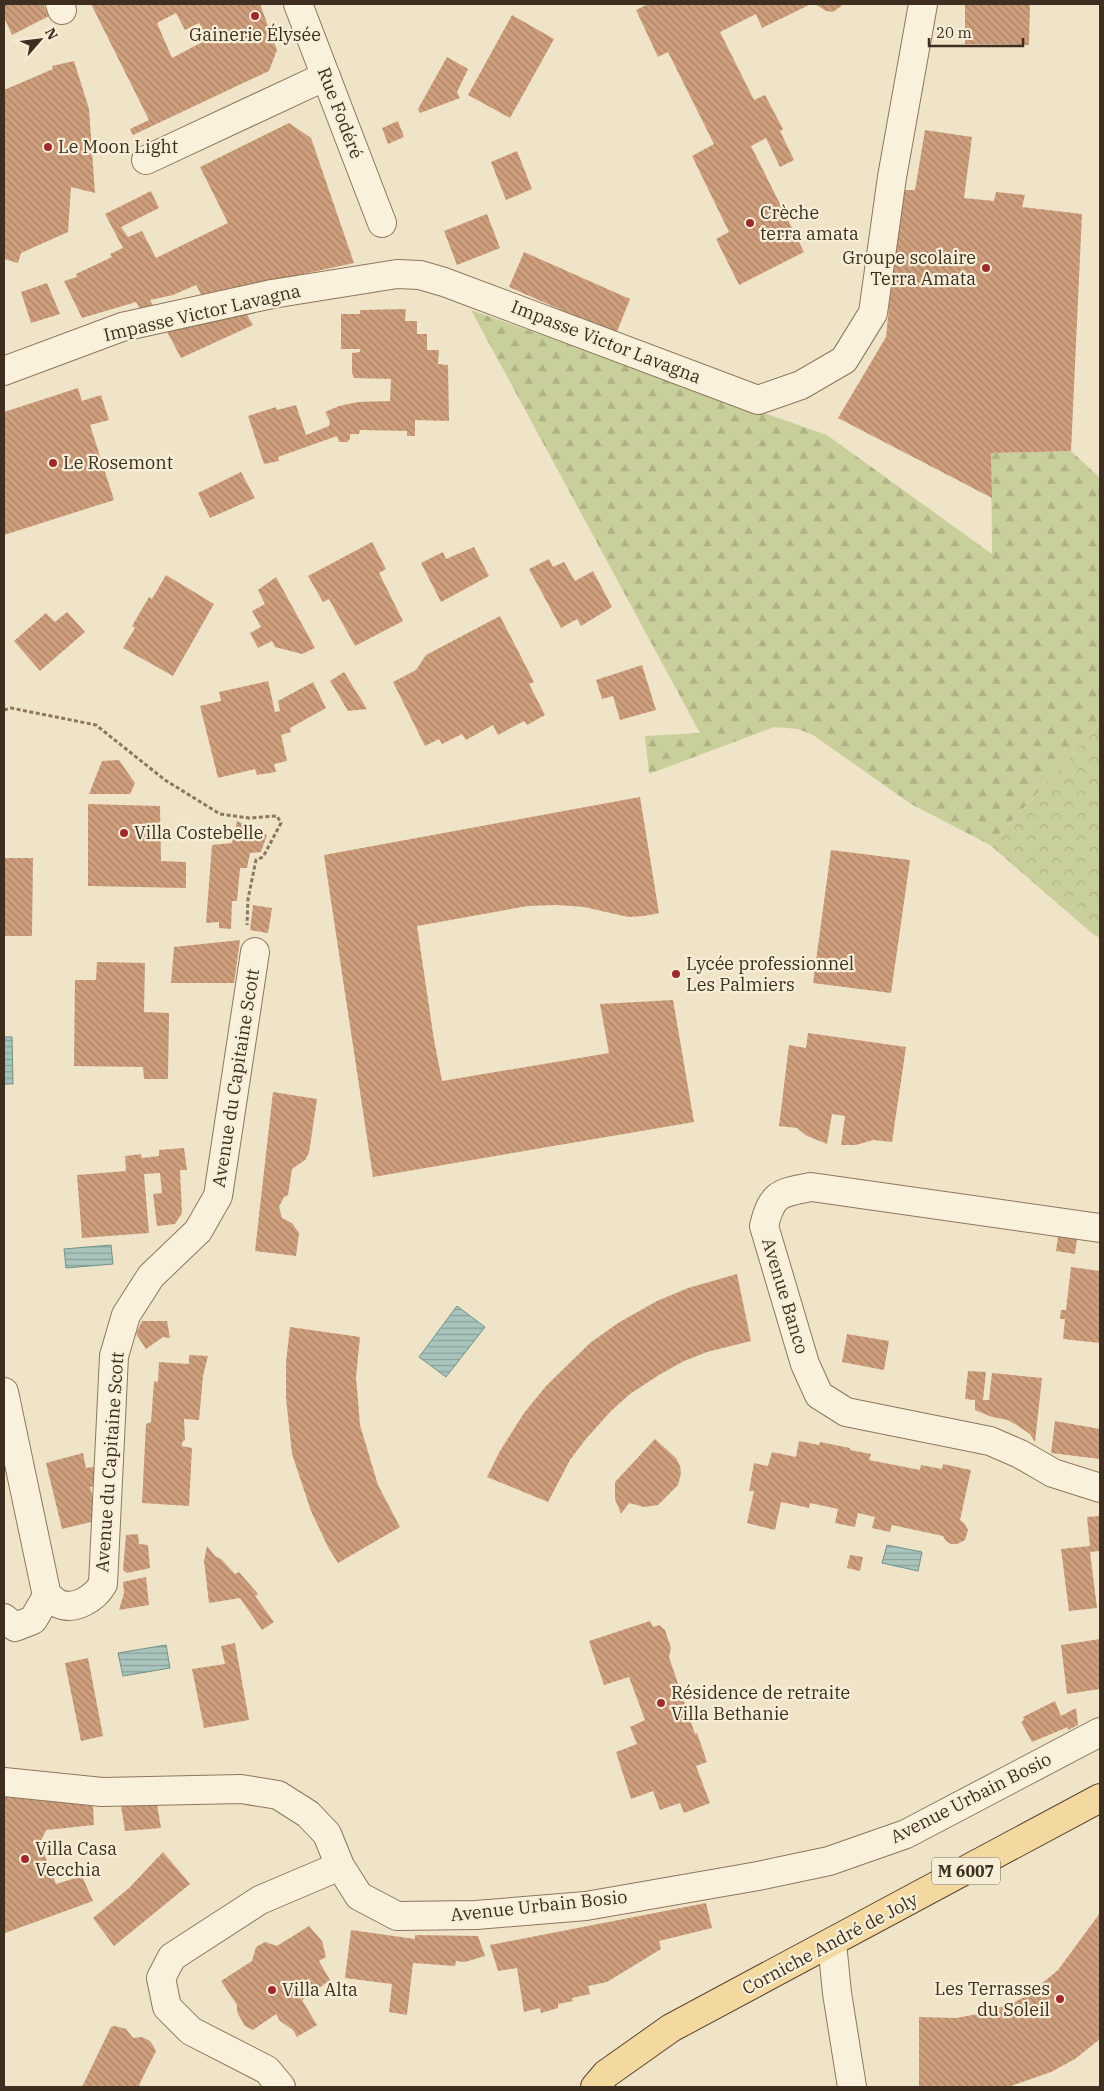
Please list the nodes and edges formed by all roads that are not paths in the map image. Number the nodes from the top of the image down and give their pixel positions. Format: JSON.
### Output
{"nodes":[{"id":1,"x":298,"y":4,"type":"edge"},
{"id":2,"x":923,"y":4,"type":"edge"},
{"id":3,"x":326,"y":76,"type":"junction"},
{"id":4,"x":146,"y":160,"type":"dead end"},
{"id":5,"x":382,"y":222,"type":"dead end"},
{"id":6,"x":4,"y":371,"type":"edge"},
{"id":7,"x":255,"y":952,"type":"road end"},
{"id":8,"x":1100,"y":1228,"type":"edge"},
{"id":9,"x":4,"y":1392,"type":"edge"},
{"id":10,"x":1100,"y":1488,"type":"edge"},
{"id":11,"x":47,"y":1596,"type":"junction"},
{"id":12,"x":4,"y":1618,"type":"edge"},
{"id":13,"x":1100,"y":1732,"type":"edge"},
{"id":14,"x":4,"y":1782,"type":"edge"},
{"id":15,"x":1100,"y":1798,"type":"edge"},
{"id":16,"x":340,"y":1866,"type":"junction"},
{"id":17,"x":832,"y":1942,"type":"junction"},
{"id":18,"x":281,"y":2087,"type":"edge"},
{"id":19,"x":595,"y":2087,"type":"edge"},
{"id":20,"x":852,"y":2087,"type":"edge"}],
"edges":[{"from":1,"to":3,"type":"street","name":"Rue Fodéré"},
{"from":2,"to":6,"type":"street","name":"Impasse Victor Lavagna"},
{"from":3,"to":4,"type":"street"},
{"from":3,"to":5,"type":"street","name":"Rue Fodéré"},
{"from":7,"to":11,"type":"street","name":"Avenue du Capitaine Scott"},
{"from":8,"to":10,"type":"street","name":"Avenue Banco"},
{"from":9,"to":11,"type":"street"},
{"from":11,"to":12,"type":"street"},
{"from":13,"to":16,"type":"street","name":"Avenue Urbain Bosio"},
{"from":14,"to":16,"type":"street","name":"Avenue Urbain Bosio"},
{"from":15,"to":17,"type":"main road","name":"Corniche André de Joly","number":"M 6007"},
{"from":16,"to":18,"type":"street"},
{"from":17,"to":19,"type":"main road","name":"Corniche André de Joly","number":"M 6007"},
{"from":17,"to":20,"type":"street"}]}
